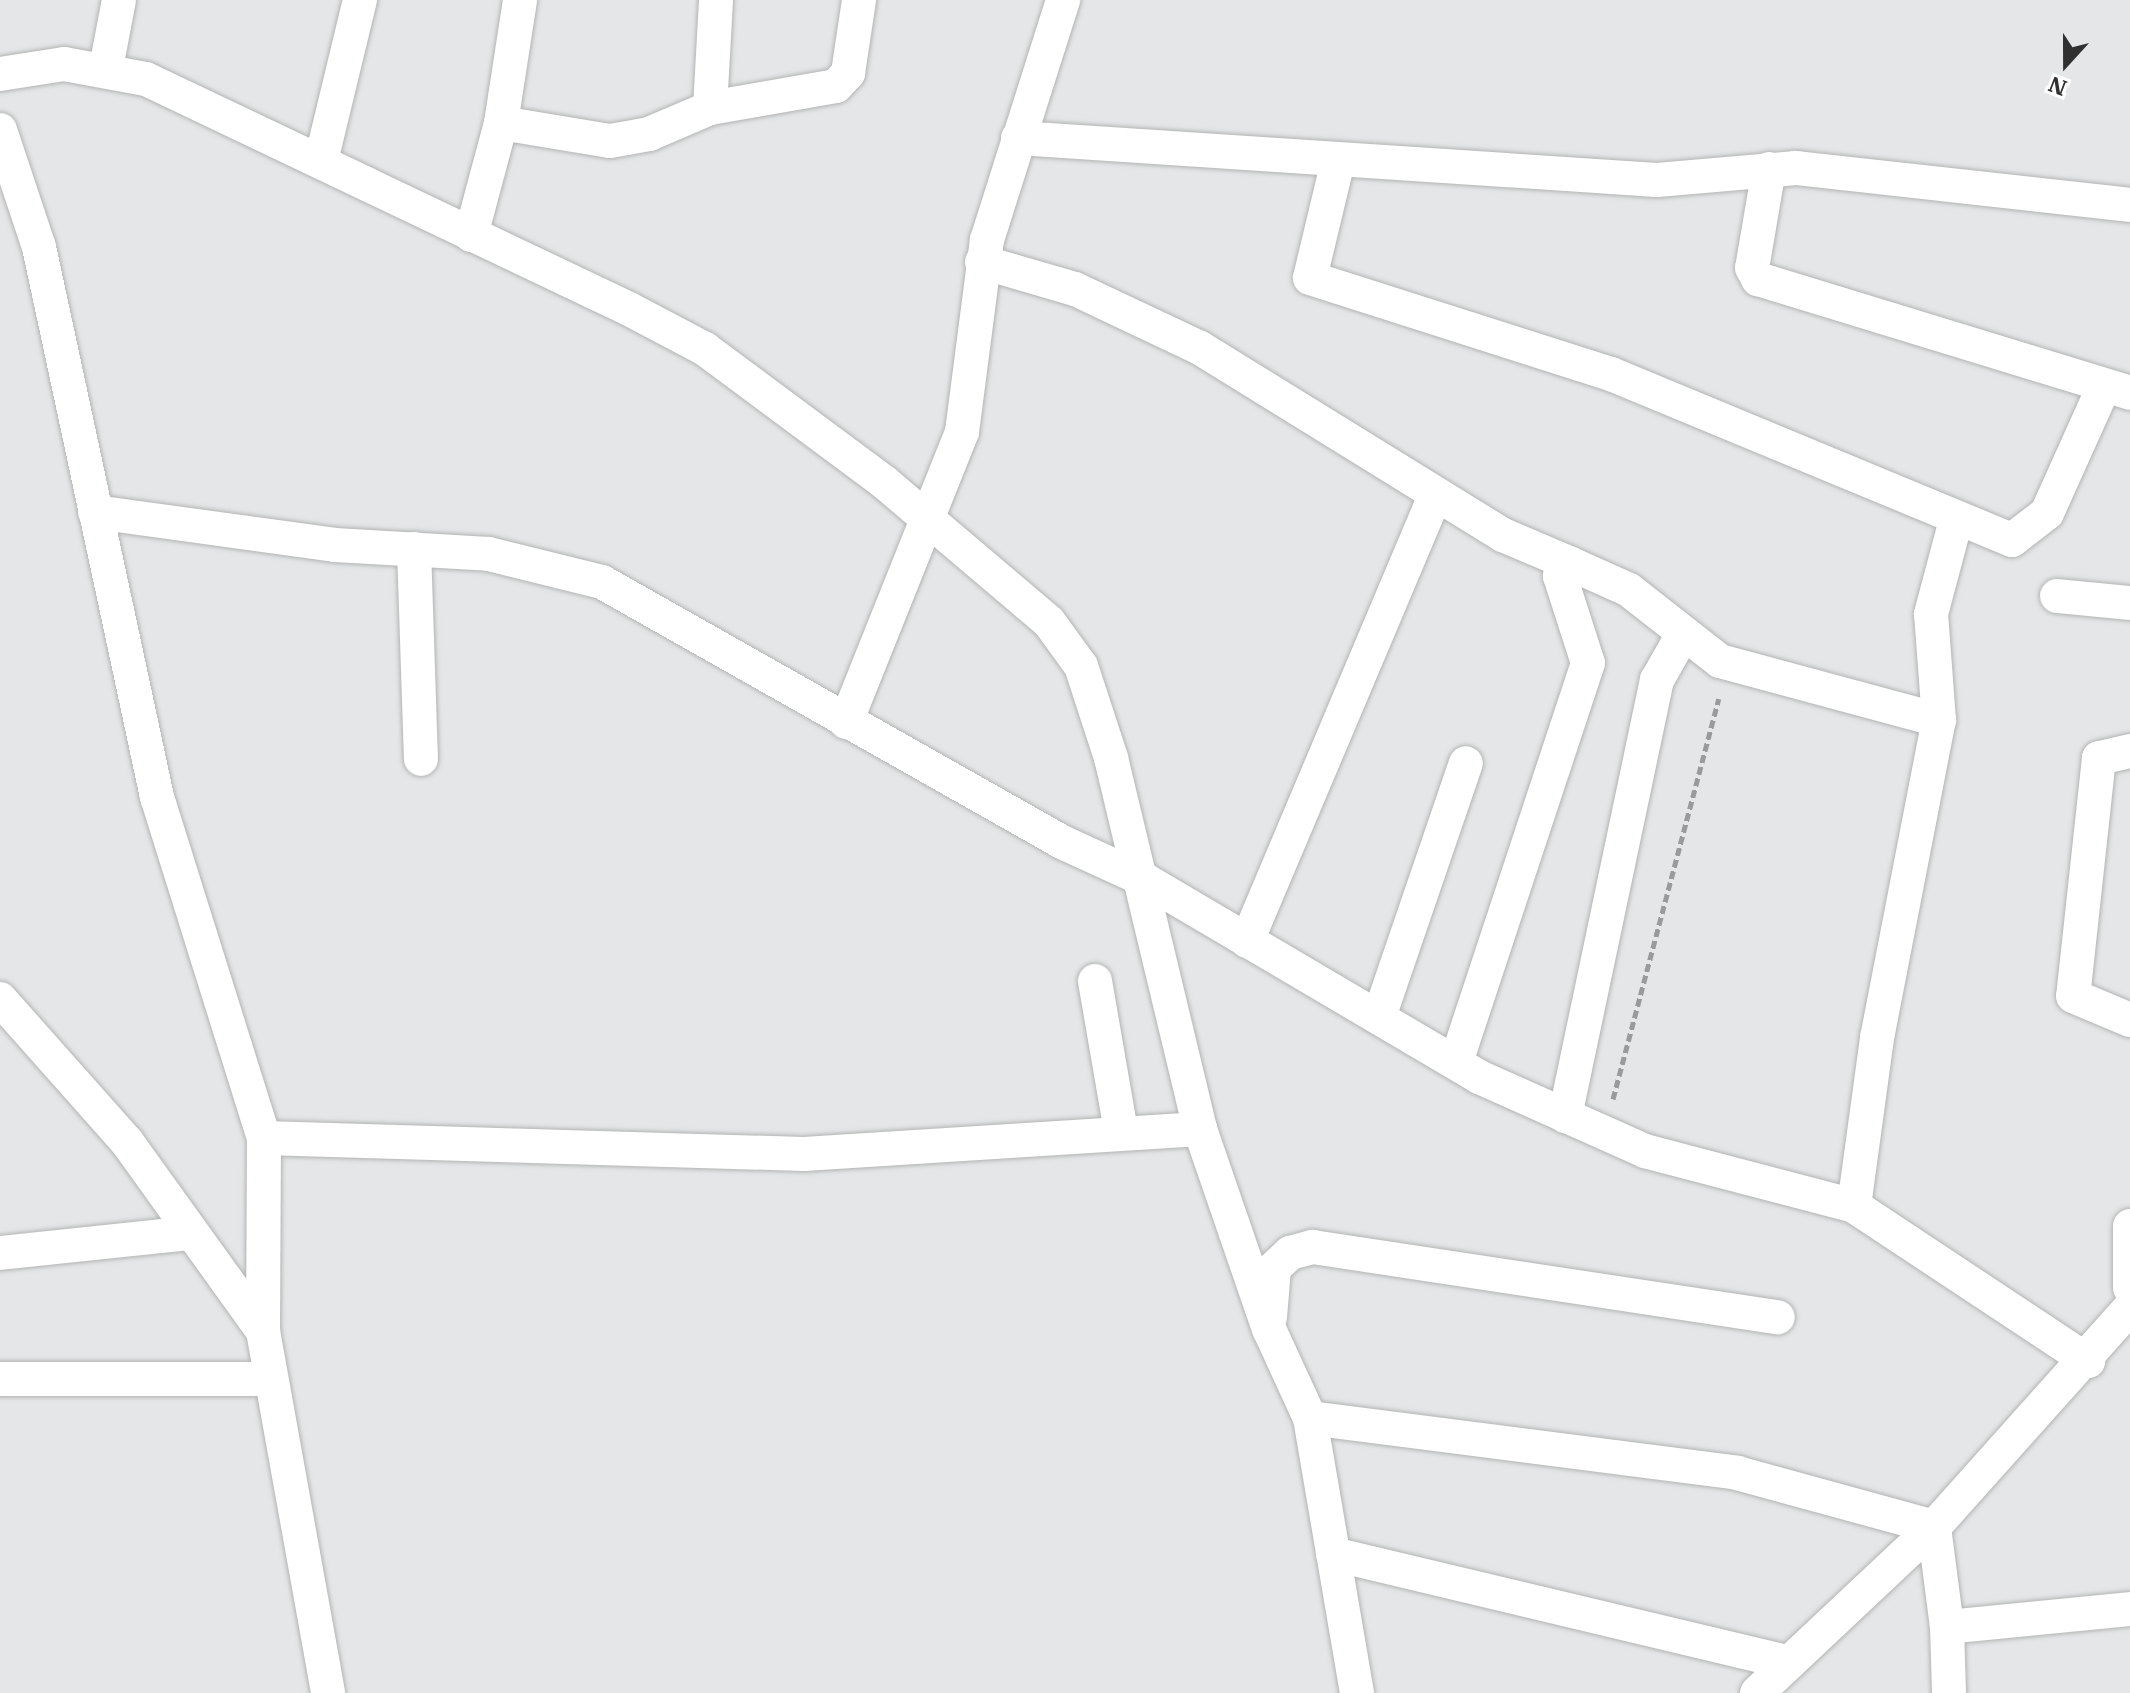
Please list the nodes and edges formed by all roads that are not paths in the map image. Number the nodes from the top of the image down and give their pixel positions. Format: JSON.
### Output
{"nodes":[{"id":1,"x":119,"y":0,"type":"edge"},
{"id":2,"x":360,"y":0,"type":"edge"},
{"id":3,"x":520,"y":0,"type":"edge"},
{"id":4,"x":716,"y":0,"type":"edge"},
{"id":5,"x":859,"y":0,"type":"edge"},
{"id":6,"x":1063,"y":0,"type":"edge"},
{"id":7,"x":106,"y":68,"type":"junction"},
{"id":8,"x":0,"y":74,"type":"edge"},
{"id":9,"x":710,"y":108,"type":"junction"},
{"id":10,"x":501,"y":123,"type":"junction"},
{"id":11,"x":0,"y":130,"type":"edge"},
{"id":12,"x":1018,"y":138,"type":"junction"},
{"id":13,"x":321,"y":161,"type":"junction"},
{"id":14,"x":1338,"y":161,"type":"junction"},
{"id":15,"x":1769,"y":169,"type":"junction"},
{"id":16,"x":2130,"y":205,"type":"edge"},
{"id":17,"x":471,"y":235,"type":"junction"},
{"id":18,"x":982,"y":262,"type":"junction"},
{"id":19,"x":2117,"y":390,"type":"edge"},
{"id":20,"x":1435,"y":495,"type":"junction"},
{"id":21,"x":95,"y":512,"type":"junction"},
{"id":22,"x":930,"y":520,"type":"junction"},
{"id":23,"x":1956,"y":520,"type":"junction"},
{"id":24,"x":414,"y":549,"type":"junction"},
{"id":25,"x":1569,"y":563,"type":"junction"},
{"id":26,"x":2057,"y":596,"type":"dead end"},
{"id":27,"x":2130,"y":603,"type":"edge"},
{"id":28,"x":1683,"y":634,"type":"junction"},
{"id":29,"x":1939,"y":720,"type":"junction"},
{"id":30,"x":846,"y":722,"type":"junction"},
{"id":31,"x":2130,"y":751,"type":"edge"},
{"id":32,"x":421,"y":759,"type":"dead end"},
{"id":33,"x":1466,"y":763,"type":"dead end"},
{"id":34,"x":1145,"y":880,"type":"junction"},
{"id":35,"x":1247,"y":941,"type":"junction"},
{"id":36,"x":1095,"y":981,"type":"dead end"},
{"id":37,"x":0,"y":999,"type":"edge"},
{"id":38,"x":1380,"y":1014,"type":"junction"},
{"id":39,"x":2130,"y":1020,"type":"edge"},
{"id":40,"x":1456,"y":1061,"type":"junction"},
{"id":41,"x":1565,"y":1116,"type":"junction"},
{"id":42,"x":1200,"y":1129,"type":"junction"},
{"id":43,"x":1121,"y":1132,"type":"junction"},
{"id":44,"x":264,"y":1138,"type":"junction"},
{"id":45,"x":1854,"y":1206,"type":"junction"},
{"id":46,"x":2130,"y":1226,"type":"edge"},
{"id":47,"x":189,"y":1233,"type":"junction"},
{"id":48,"x":0,"y":1253,"type":"edge"},
{"id":49,"x":2130,"y":1288,"type":"edge"},
{"id":50,"x":2130,"y":1308,"type":"edge"},
{"id":51,"x":1778,"y":1317,"type":"dead end"},
{"id":52,"x":1269,"y":1329,"type":"junction"},
{"id":53,"x":263,"y":1331,"type":"junction"},
{"id":54,"x":2088,"y":1361,"type":"junction"},
{"id":55,"x":0,"y":1379,"type":"edge"},
{"id":56,"x":271,"y":1379,"type":"junction"},
{"id":57,"x":1310,"y":1418,"type":"junction"},
{"id":58,"x":1934,"y":1527,"type":"junction"},
{"id":59,"x":1333,"y":1554,"type":"junction"},
{"id":60,"x":2130,"y":1609,"type":"edge"},
{"id":61,"x":1947,"y":1627,"type":"junction"},
{"id":62,"x":1789,"y":1663,"type":"junction"},
{"id":63,"x":328,"y":1693,"type":"edge"},
{"id":64,"x":1357,"y":1693,"type":"edge"},
{"id":65,"x":1757,"y":1693,"type":"edge"},
{"id":66,"x":1949,"y":1693,"type":"edge"}],
"edges":[{"from":1,"to":7,"type":"street"},
{"from":2,"to":13,"type":"street"},
{"from":3,"to":10,"type":"street"},
{"from":4,"to":9,"type":"street"},
{"from":5,"to":9,"type":"street"},
{"from":6,"to":12,"type":"street"},
{"from":7,"to":8,"type":"street"},
{"from":7,"to":13,"type":"street"},
{"from":9,"to":10,"type":"street"},
{"from":10,"to":17,"type":"street"},
{"from":11,"to":21,"type":"street"},
{"from":12,"to":14,"type":"street"},
{"from":12,"to":18,"type":"street"},
{"from":13,"to":17,"type":"street"},
{"from":14,"to":15,"type":"street"},
{"from":14,"to":23,"type":"street"},
{"from":15,"to":16,"type":"street"},
{"from":15,"to":19,"type":"street"},
{"from":17,"to":22,"type":"street"},
{"from":18,"to":20,"type":"street"},
{"from":18,"to":22,"type":"street"},
{"from":19,"to":23,"type":"street"},
{"from":20,"to":25,"type":"street"},
{"from":20,"to":35,"type":"street"},
{"from":21,"to":24,"type":"street"},
{"from":21,"to":44,"type":"street"},
{"from":22,"to":30,"type":"street"},
{"from":22,"to":34,"type":"street"},
{"from":23,"to":29,"type":"street"},
{"from":24,"to":30,"type":"street"},
{"from":24,"to":32,"type":"street"},
{"from":25,"to":28,"type":"street"},
{"from":25,"to":40,"type":"street"},
{"from":26,"to":27,"type":"street"},
{"from":28,"to":29,"type":"street"},
{"from":28,"to":41,"type":"street"},
{"from":29,"to":45,"type":"street"},
{"from":30,"to":34,"type":"street"},
{"from":31,"to":39,"type":"street"},
{"from":33,"to":38,"type":"street"},
{"from":34,"to":35,"type":"street"},
{"from":34,"to":42,"type":"street"},
{"from":35,"to":38,"type":"street"},
{"from":36,"to":43,"type":"street"},
{"from":37,"to":47,"type":"street"},
{"from":38,"to":40,"type":"street"},
{"from":40,"to":41,"type":"street"},
{"from":41,"to":45,"type":"street"},
{"from":42,"to":43,"type":"street"},
{"from":42,"to":52,"type":"street"},
{"from":43,"to":44,"type":"street"},
{"from":44,"to":53,"type":"street"},
{"from":45,"to":54,"type":"street"},
{"from":46,"to":49,"type":"street"},
{"from":47,"to":48,"type":"street"},
{"from":47,"to":53,"type":"street"},
{"from":50,"to":54,"type":"street"},
{"from":51,"to":52,"type":"street"},
{"from":52,"to":57,"type":"street"},
{"from":53,"to":56,"type":"street"},
{"from":54,"to":58,"type":"street"},
{"from":55,"to":56,"type":"street"},
{"from":56,"to":63,"type":"street"},
{"from":57,"to":58,"type":"street"},
{"from":57,"to":59,"type":"street"},
{"from":58,"to":61,"type":"street"},
{"from":58,"to":62,"type":"street"},
{"from":59,"to":62,"type":"street"},
{"from":59,"to":64,"type":"street"},
{"from":60,"to":61,"type":"street"},
{"from":61,"to":66,"type":"street"},
{"from":62,"to":65,"type":"street"}]}
